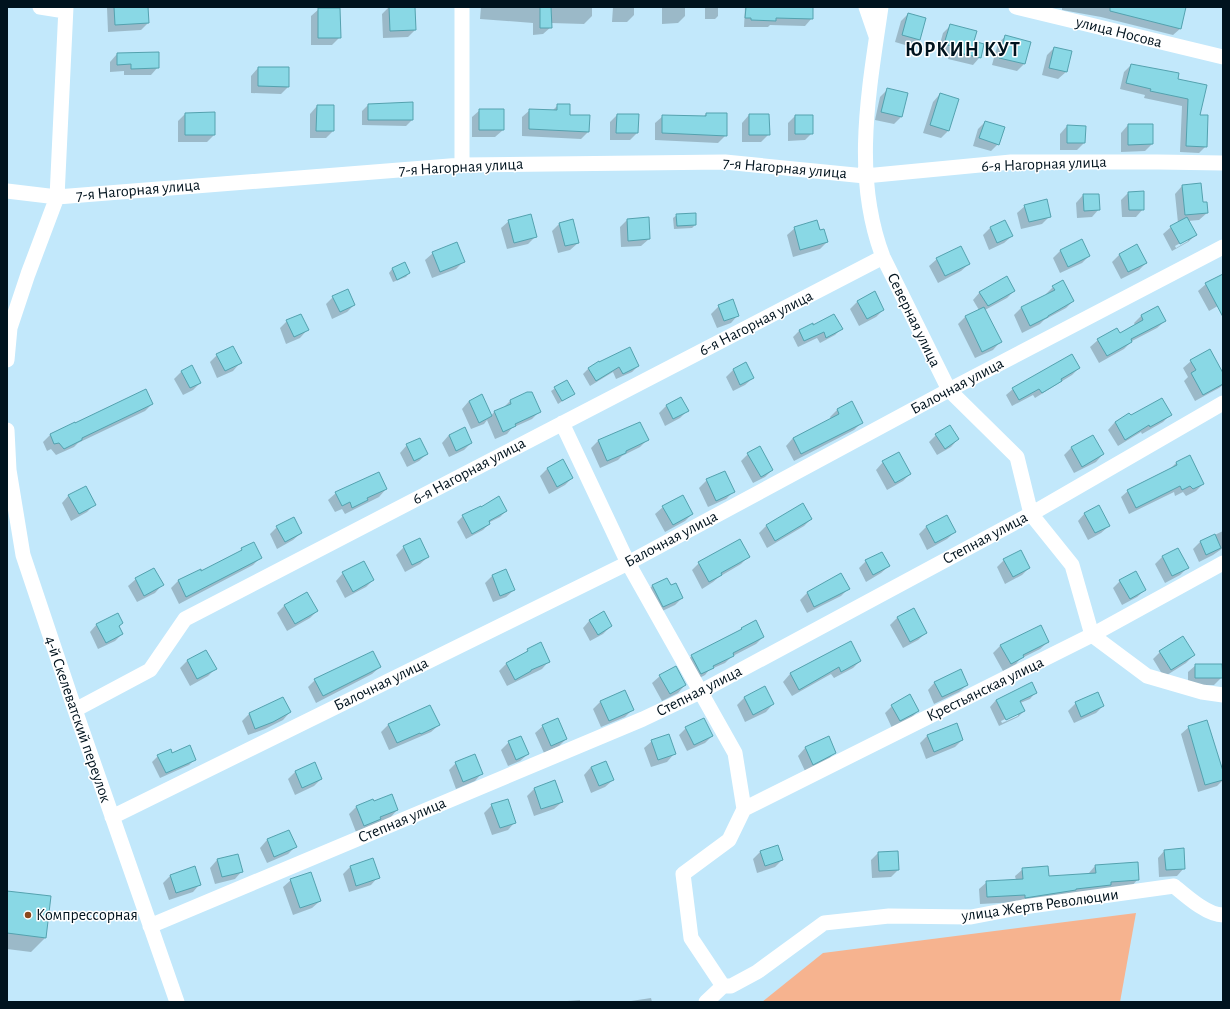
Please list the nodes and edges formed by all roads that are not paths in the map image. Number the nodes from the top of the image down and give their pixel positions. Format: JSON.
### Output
{"nodes":[{"id":1,"x":40,"y":7,"type":"edge"},
{"id":2,"x":462,"y":7,"type":"edge"},
{"id":3,"x":866,"y":7,"type":"edge"},
{"id":4,"x":881,"y":7,"type":"edge"},
{"id":5,"x":1016,"y":7,"type":"edge"},
{"id":6,"x":66,"y":9,"type":"edge"},
{"id":7,"x":876,"y":39,"type":"junction"},
{"id":8,"x":1223,"y":58,"type":"edge"},
{"id":9,"x":1223,"y":163,"type":"edge"},
{"id":10,"x":462,"y":165,"type":"junction"},
{"id":11,"x":865,"y":176,"type":"junction"},
{"id":12,"x":7,"y":190,"type":"edge"},
{"id":13,"x":57,"y":197,"type":"junction"},
{"id":14,"x":1223,"y":247,"type":"edge"},
{"id":15,"x":883,"y":257,"type":"junction"},
{"id":16,"x":7,"y":360,"type":"edge"},
{"id":17,"x":949,"y":390,"type":"junction"},
{"id":18,"x":1223,"y":403,"type":"edge"},
{"id":19,"x":562,"y":423,"type":"junction"},
{"id":20,"x":7,"y":430,"type":"edge"},
{"id":21,"x":1031,"y":514,"type":"junction"},
{"id":22,"x":628,"y":563,"type":"junction"},
{"id":23,"x":1223,"y":563,"type":"edge"},
{"id":24,"x":1092,"y":635,"type":"junction"},
{"id":25,"x":700,"y":692,"type":"junction"},
{"id":26,"x":1223,"y":695,"type":"edge"},
{"id":27,"x":75,"y":710,"type":"junction"},
{"id":28,"x":744,"y":809,"type":"junction"},
{"id":29,"x":112,"y":817,"type":"junction"},
{"id":30,"x":1223,"y":915,"type":"edge"},
{"id":31,"x":150,"y":926,"type":"junction"},
{"id":32,"x":723,"y":986,"type":"junction"},
{"id":33,"x":177,"y":1002,"type":"edge"},
{"id":34,"x":706,"y":1002,"type":"edge"}],
"edges":[{"from":1,"to":6,"type":"street"},
{"from":2,"to":10,"type":"street"},
{"from":3,"to":7,"type":"street"},
{"from":4,"to":7,"type":"street","name":"Северная улица"},
{"from":5,"to":8,"type":"street","name":"улица Носова"},
{"from":6,"to":13,"type":"street"},
{"from":7,"to":11,"type":"street","name":"Северная улица"},
{"from":9,"to":11,"type":"street","name":"6-я Нагорная улица"},
{"from":10,"to":11,"type":"street","name":"7-я Нагорная улица"},
{"from":10,"to":13,"type":"street","name":"7-я Нагорная улица"},
{"from":11,"to":15,"type":"street","name":"Северная улица"},
{"from":12,"to":13,"type":"street","name":"7-я Нагорная улица"},
{"from":13,"to":16,"type":"street"},
{"from":14,"to":17,"type":"street","name":"Балочная улица"},
{"from":15,"to":17,"type":"street","name":"Северная улица"},
{"from":15,"to":19,"type":"street","name":"6-я Нагорная улица"},
{"from":17,"to":21,"type":"street","name":"Северная улица"},
{"from":17,"to":22,"type":"street","name":"Балочная улица"},
{"from":18,"to":21,"type":"street","name":"Степная улица"},
{"from":19,"to":22,"type":"street"},
{"from":19,"to":27,"type":"street","name":"6-я Нагорная улица"},
{"from":20,"to":27,"type":"street","name":"4-й Скелеватский переулок"},
{"from":21,"to":24,"type":"street","name":"Северная улица"},
{"from":21,"to":25,"type":"street","name":"Степная улица"},
{"from":22,"to":25,"type":"street"},
{"from":22,"to":29,"type":"street","name":"Балочная улица"},
{"from":23,"to":24,"type":"street","name":"Крестьянская улица"},
{"from":24,"to":26,"type":"street"},
{"from":24,"to":28,"type":"street","name":"Крестьянская улица"},
{"from":25,"to":28,"type":"street"},
{"from":25,"to":31,"type":"street","name":"Степная улица"},
{"from":27,"to":29,"type":"street","name":"4-й Скелеватский переулок"},
{"from":28,"to":32,"type":"street"},
{"from":29,"to":31,"type":"street","name":"4-й Скелеватский переулок"},
{"from":30,"to":32,"type":"street","name":"улица Жертв Революции"},
{"from":31,"to":33,"type":"street","name":"4-й Скелеватский переулок"},
{"from":32,"to":34,"type":"street"}]}
